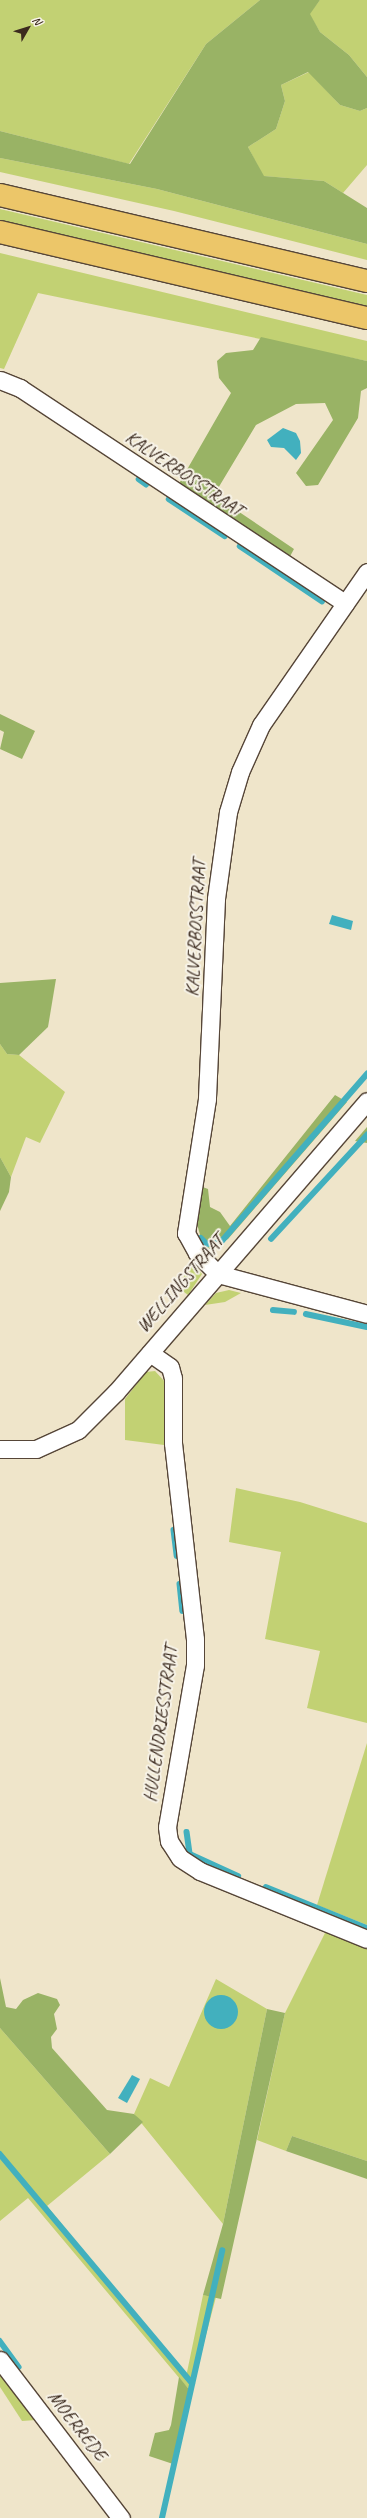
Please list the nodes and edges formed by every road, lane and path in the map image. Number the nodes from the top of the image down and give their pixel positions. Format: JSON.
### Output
{"nodes":[{"id":1,"x":0,"y":195,"type":"edge"},
{"id":2,"x":0,"y":232,"type":"edge"},
{"id":3,"x":367,"y":281,"type":"edge"},
{"id":4,"x":367,"y":318,"type":"edge"},
{"id":5,"x":0,"y":380,"type":"edge"},
{"id":6,"x":367,"y":572,"type":"edge"},
{"id":7,"x":345,"y":603,"type":"junction"},
{"id":8,"x":367,"y":1101,"type":"edge"},
{"id":9,"x":218,"y":1274,"type":"junction"},
{"id":10,"x":367,"y":1314,"type":"edge"},
{"id":11,"x":150,"y":1353,"type":"junction"},
{"id":12,"x":0,"y":1449,"type":"edge"},
{"id":13,"x":367,"y":1938,"type":"edge"},
{"id":14,"x":0,"y":2360,"type":"edge"},
{"id":15,"x":121,"y":2518,"type":"edge"}],
"edges":[{"from":1,"to":3,"type":"highway"},
{"from":2,"to":4,"type":"highway"},
{"from":5,"to":7,"type":"street","name":"KALVERBOSSTRAAT"},
{"from":6,"to":7,"type":"street","name":"KALVERBOSSTRAAT"},
{"from":7,"to":9,"type":"street","name":"KALVERBOSSTRAAT"},
{"from":8,"to":9,"type":"street","name":"WELLINGSTRAAT"},
{"from":9,"to":10,"type":"street"},
{"from":9,"to":11,"type":"street","name":"WELLINGSTRAAT"},
{"from":11,"to":12,"type":"street","name":"WELLINGSTRAAT"},
{"from":11,"to":13,"type":"street","name":"HULLENDRIESSTRAAT"},
{"from":14,"to":15,"type":"street","name":"MOERREDE"}]}
